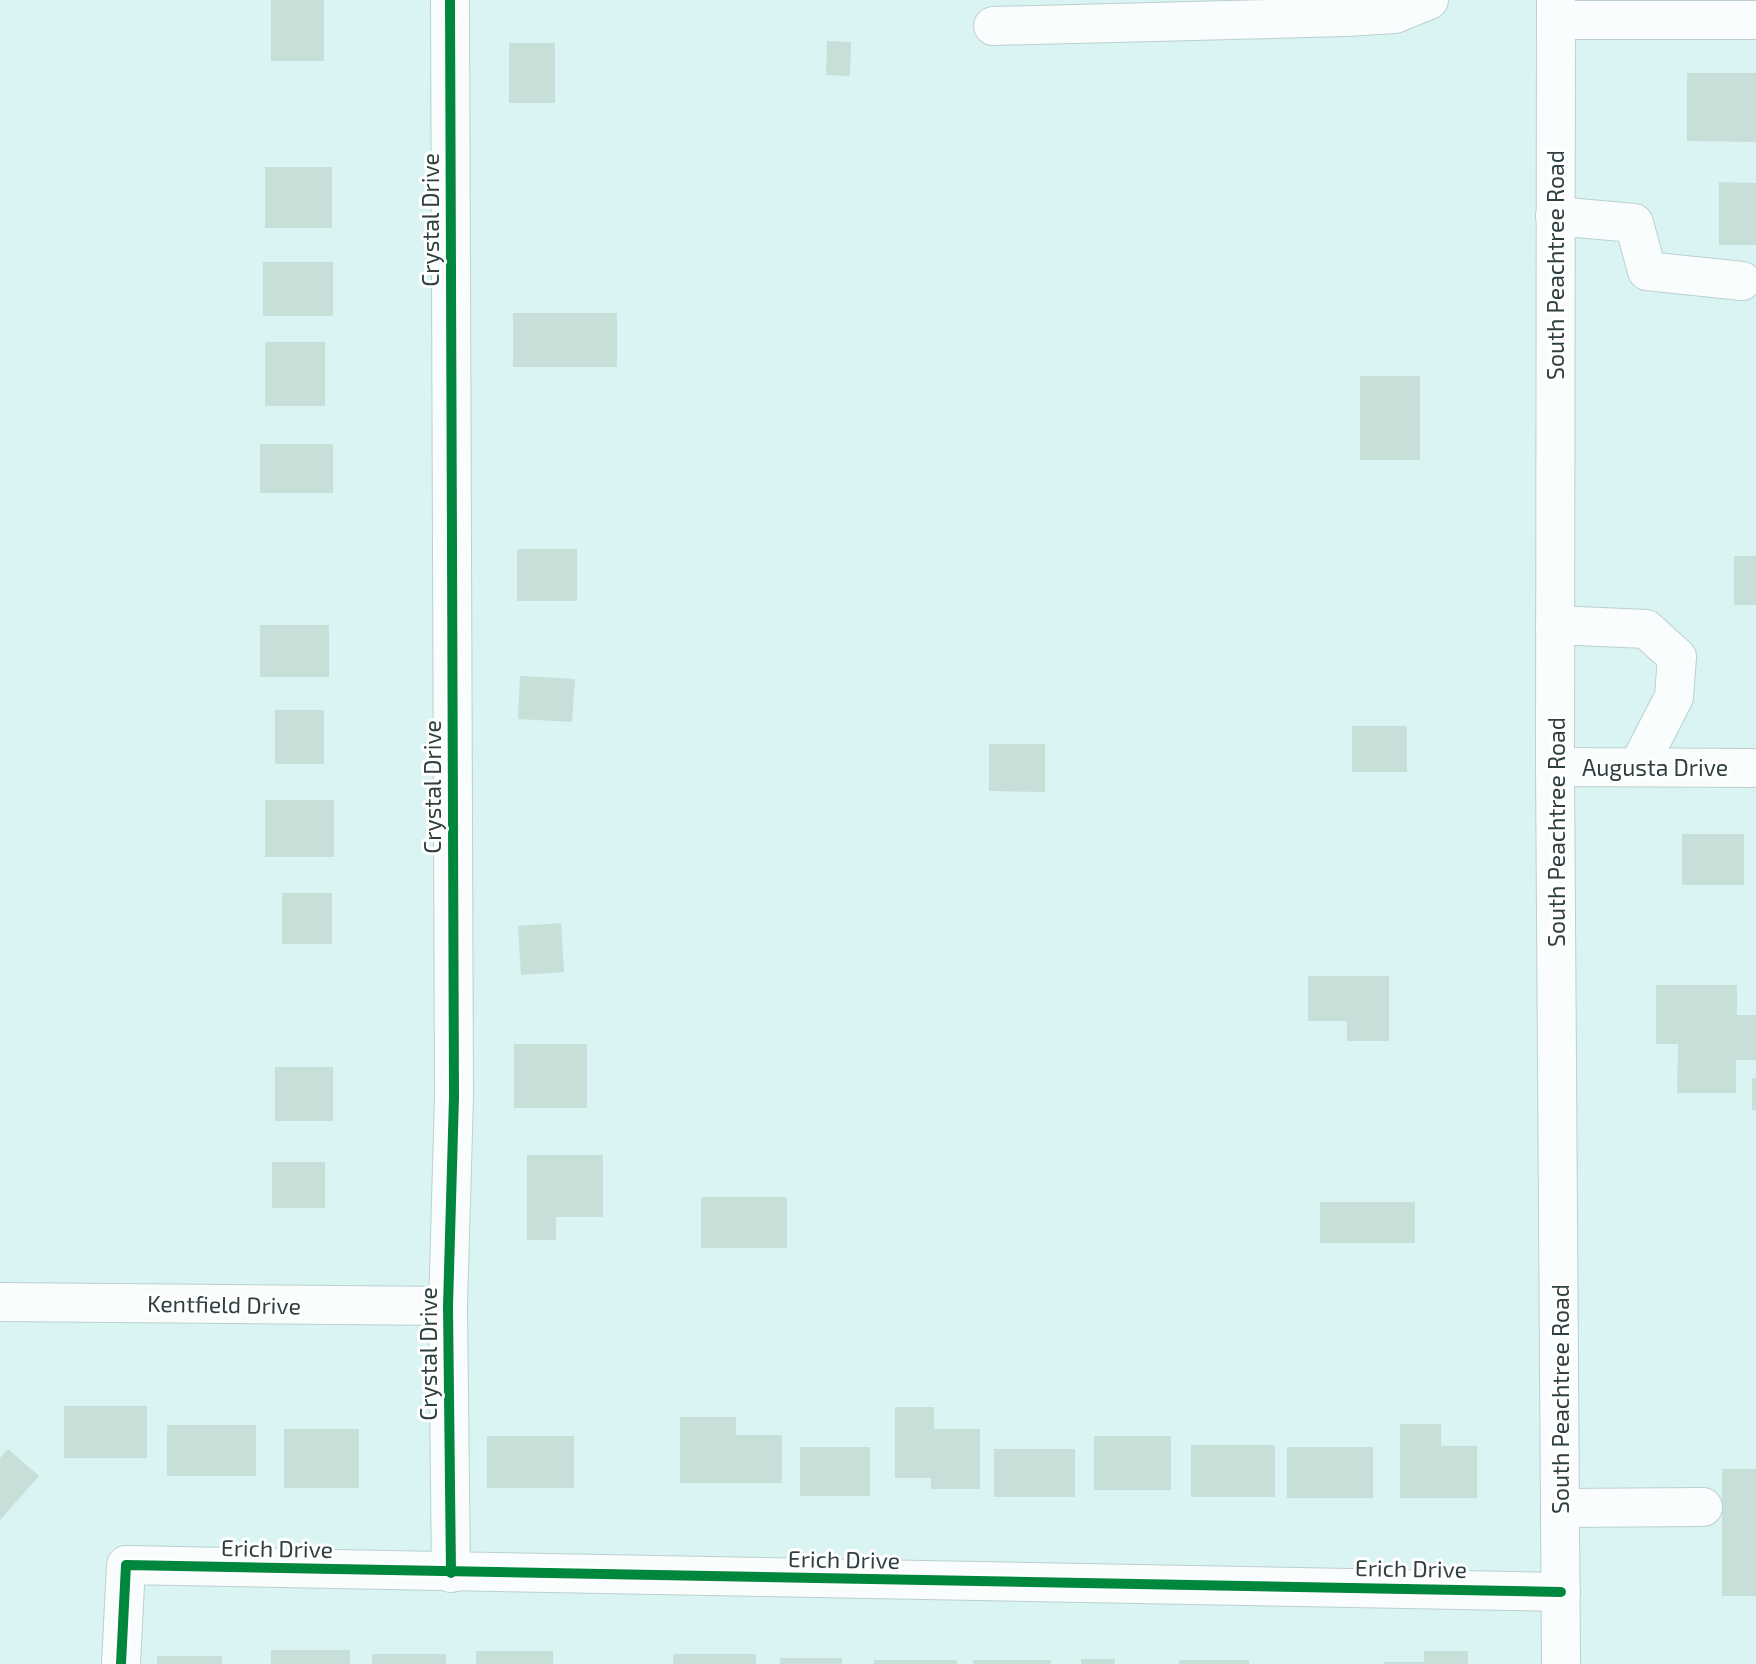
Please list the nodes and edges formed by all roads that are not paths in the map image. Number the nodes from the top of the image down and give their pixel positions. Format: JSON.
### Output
{"nodes":[{"id":1,"x":450,"y":0,"type":"edge"},
{"id":2,"x":1429,"y":0,"type":"edge"},
{"id":3,"x":1556,"y":10,"type":"edge"},
{"id":4,"x":1756,"y":20,"type":"edge"},
{"id":5,"x":993,"y":26,"type":"dead end"},
{"id":6,"x":1555,"y":216,"type":"junction"},
{"id":7,"x":1742,"y":281,"type":"dead end"},
{"id":8,"x":1555,"y":625,"type":"junction"},
{"id":9,"x":1555,"y":767,"type":"junction"},
{"id":10,"x":1638,"y":767,"type":"junction"},
{"id":11,"x":1756,"y":768,"type":"edge"},
{"id":12,"x":0,"y":1301,"type":"edge"},
{"id":13,"x":449,"y":1306,"type":"junction"},
{"id":14,"x":1703,"y":1507,"type":"dead end"},
{"id":15,"x":1560,"y":1508,"type":"junction"},
{"id":16,"x":451,"y":1573,"type":"junction"},
{"id":17,"x":1561,"y":1592,"type":"junction"},
{"id":18,"x":121,"y":1664,"type":"edge"},
{"id":19,"x":1561,"y":1664,"type":"edge"}],
"edges":[{"from":1,"to":13,"type":"street","name":"Crystal Drive"},
{"from":2,"to":5,"type":"street"},
{"from":3,"to":4,"type":"street"},
{"from":3,"to":6,"type":"street","name":"South Peachtree Road"},
{"from":6,"to":7,"type":"street"},
{"from":6,"to":8,"type":"street","name":"South Peachtree Road"},
{"from":8,"to":9,"type":"street","name":"South Peachtree Road"},
{"from":8,"to":10,"type":"street"},
{"from":9,"to":10,"type":"street","name":"Augusta Drive"},
{"from":9,"to":15,"type":"street","name":"South Peachtree Road"},
{"from":10,"to":11,"type":"street","name":"Augusta Drive"},
{"from":12,"to":13,"type":"street","name":"Kentfield Drive"},
{"from":13,"to":16,"type":"street","name":"Crystal Drive"},
{"from":14,"to":15,"type":"street"},
{"from":15,"to":17,"type":"street","name":"South Peachtree Road"},
{"from":16,"to":17,"type":"street","name":"Erich Drive"},
{"from":16,"to":18,"type":"street","name":"Erich Drive"},
{"from":17,"to":19,"type":"street","name":"South Peachtree Road"}]}
